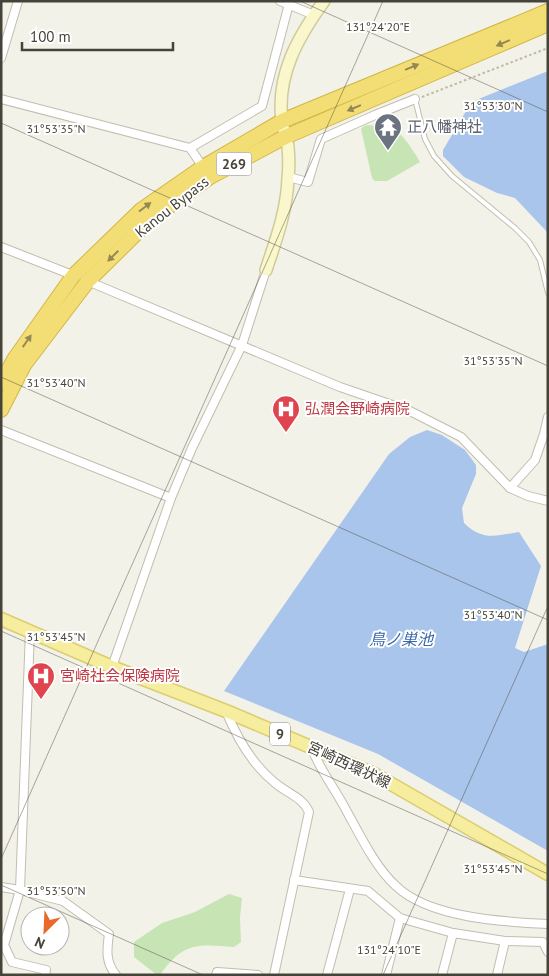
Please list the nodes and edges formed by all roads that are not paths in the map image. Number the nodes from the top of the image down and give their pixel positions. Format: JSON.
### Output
{"nodes":[{"id":1,"x":18,"y":1,"type":"edge"},
{"id":2,"x":324,"y":1,"type":"edge"},
{"id":3,"x":285,"y":2,"type":"edge"},
{"id":4,"x":548,"y":11,"type":"edge"},
{"id":5,"x":314,"y":15,"type":"junction"},
{"id":6,"x":548,"y":24,"type":"edge"},
{"id":7,"x":1,"y":58,"type":"edge"},
{"id":8,"x":1,"y":99,"type":"edge"},
{"id":9,"x":415,"y":100,"type":"joint"},
{"id":10,"x":282,"y":122,"type":"junction"},
{"id":11,"x":285,"y":137,"type":"junction"},
{"id":12,"x":190,"y":148,"type":"junction"},
{"id":13,"x":202,"y":167,"type":"junction"},
{"id":14,"x":288,"y":177,"type":"junction"},
{"id":15,"x":1,"y":247,"type":"edge"},
{"id":16,"x":266,"y":270,"type":"joint"},
{"id":17,"x":73,"y":276,"type":"junction"},
{"id":18,"x":88,"y":281,"type":"junction"},
{"id":19,"x":548,"y":293,"type":"edge"},
{"id":20,"x":242,"y":345,"type":"junction"},
{"id":21,"x":1,"y":383,"type":"edge"},
{"id":22,"x":1,"y":410,"type":"edge"},
{"id":23,"x":548,"y":417,"type":"edge"},
{"id":24,"x":1,"y":430,"type":"edge"},
{"id":25,"x":510,"y":488,"type":"junction"},
{"id":26,"x":171,"y":498,"type":"junction"},
{"id":27,"x":548,"y":501,"type":"edge"},
{"id":28,"x":1,"y":619,"type":"edge"},
{"id":29,"x":30,"y":631,"type":"junction"},
{"id":30,"x":112,"y":667,"type":"junction"},
{"id":31,"x":226,"y":712,"type":"junction"},
{"id":32,"x":311,"y":747,"type":"junction"},
{"id":33,"x":548,"y":874,"type":"edge"},
{"id":34,"x":294,"y":880,"type":"junction"},
{"id":35,"x":1,"y":886,"type":"edge"},
{"id":36,"x":350,"y":889,"type":"junction"},
{"id":37,"x":20,"y":890,"type":"junction"},
{"id":38,"x":400,"y":918,"type":"junction"},
{"id":39,"x":548,"y":924,"type":"edge"},
{"id":40,"x":454,"y":933,"type":"junction"},
{"id":41,"x":504,"y":941,"type":"junction"},
{"id":42,"x":548,"y":952,"type":"edge"},
{"id":43,"x":45,"y":975,"type":"edge"},
{"id":44,"x":116,"y":975,"type":"edge"},
{"id":45,"x":216,"y":975,"type":"edge"},
{"id":46,"x":258,"y":975,"type":"edge"},
{"id":47,"x":274,"y":975,"type":"edge"},
{"id":48,"x":327,"y":975,"type":"edge"},
{"id":49,"x":386,"y":975,"type":"edge"},
{"id":50,"x":442,"y":975,"type":"edge"},
{"id":51,"x":497,"y":975,"type":"edge"}],
"edges":[{"from":1,"to":7,"type":"street"},
{"from":2,"to":5,"type":"street"},
{"from":3,"to":5,"type":"street"},
{"from":3,"to":12,"type":"street"},
{"from":10,"to":4,"type":"highway","name":"Kanou Bypass","number":"269","one_way":true},
{"from":5,"to":10,"type":"street"},
{"from":6,"to":11,"type":"highway","name":"Kanou Bypass","number":"269","one_way":true},
{"from":8,"to":12,"type":"street"},
{"from":9,"to":14,"type":"street"},
{"from":9,"to":19,"type":"lane"},
{"from":10,"to":11,"type":"street"},
{"from":10,"to":13,"type":"highway","name":"Kanou Bypass","number":"269"},
{"from":11,"to":14,"type":"street"},
{"from":11,"to":18,"type":"highway","name":"Kanou Bypass","number":"269","one_way":true},
{"from":12,"to":13,"type":"street"},
{"from":17,"to":13,"type":"highway","name":"Kanou Bypass","number":"269","one_way":true},
{"from":14,"to":16,"type":"street"},
{"from":15,"to":17,"type":"street"},
{"from":16,"to":20,"type":"street"},
{"from":17,"to":18,"type":"street"},
{"from":21,"to":17,"type":"highway","name":"Kanou Bypass","number":"269","one_way":true},
{"from":18,"to":20,"type":"street"},
{"from":18,"to":22,"type":"highway","name":"Kanou Bypass","number":"269"},
{"from":20,"to":25,"type":"street"},
{"from":20,"to":26,"type":"street"},
{"from":23,"to":25,"type":"street"},
{"from":24,"to":26,"type":"street"},
{"from":25,"to":27,"type":"street"},
{"from":26,"to":30,"type":"street"},
{"from":28,"to":29,"type":"main road","name":"宮崎西環状線","number":"9"},
{"from":29,"to":30,"type":"main road","name":"宮崎西環状線","number":"9"},
{"from":29,"to":37,"type":"street"},
{"from":30,"to":31,"type":"main road","name":"宮崎西環状線","number":"9"},
{"from":31,"to":32,"type":"main road","name":"宮崎西環状線","number":"9"},
{"from":31,"to":34,"type":"street"},
{"from":32,"to":33,"type":"main road","name":"宮崎西環状線","number":"9"},
{"from":32,"to":39,"type":"street"},
{"from":34,"to":36,"type":"street"},
{"from":34,"to":47,"type":"street"},
{"from":35,"to":37,"type":"street"},
{"from":36,"to":38,"type":"street"},
{"from":36,"to":48,"type":"street"},
{"from":37,"to":43,"type":"street"},
{"from":37,"to":44,"type":"street"},
{"from":38,"to":40,"type":"street"},
{"from":38,"to":49,"type":"street"},
{"from":40,"to":41,"type":"street"},
{"from":40,"to":50,"type":"street"},
{"from":41,"to":42,"type":"street"},
{"from":41,"to":51,"type":"street"},
{"from":45,"to":46,"type":"street"}]}
